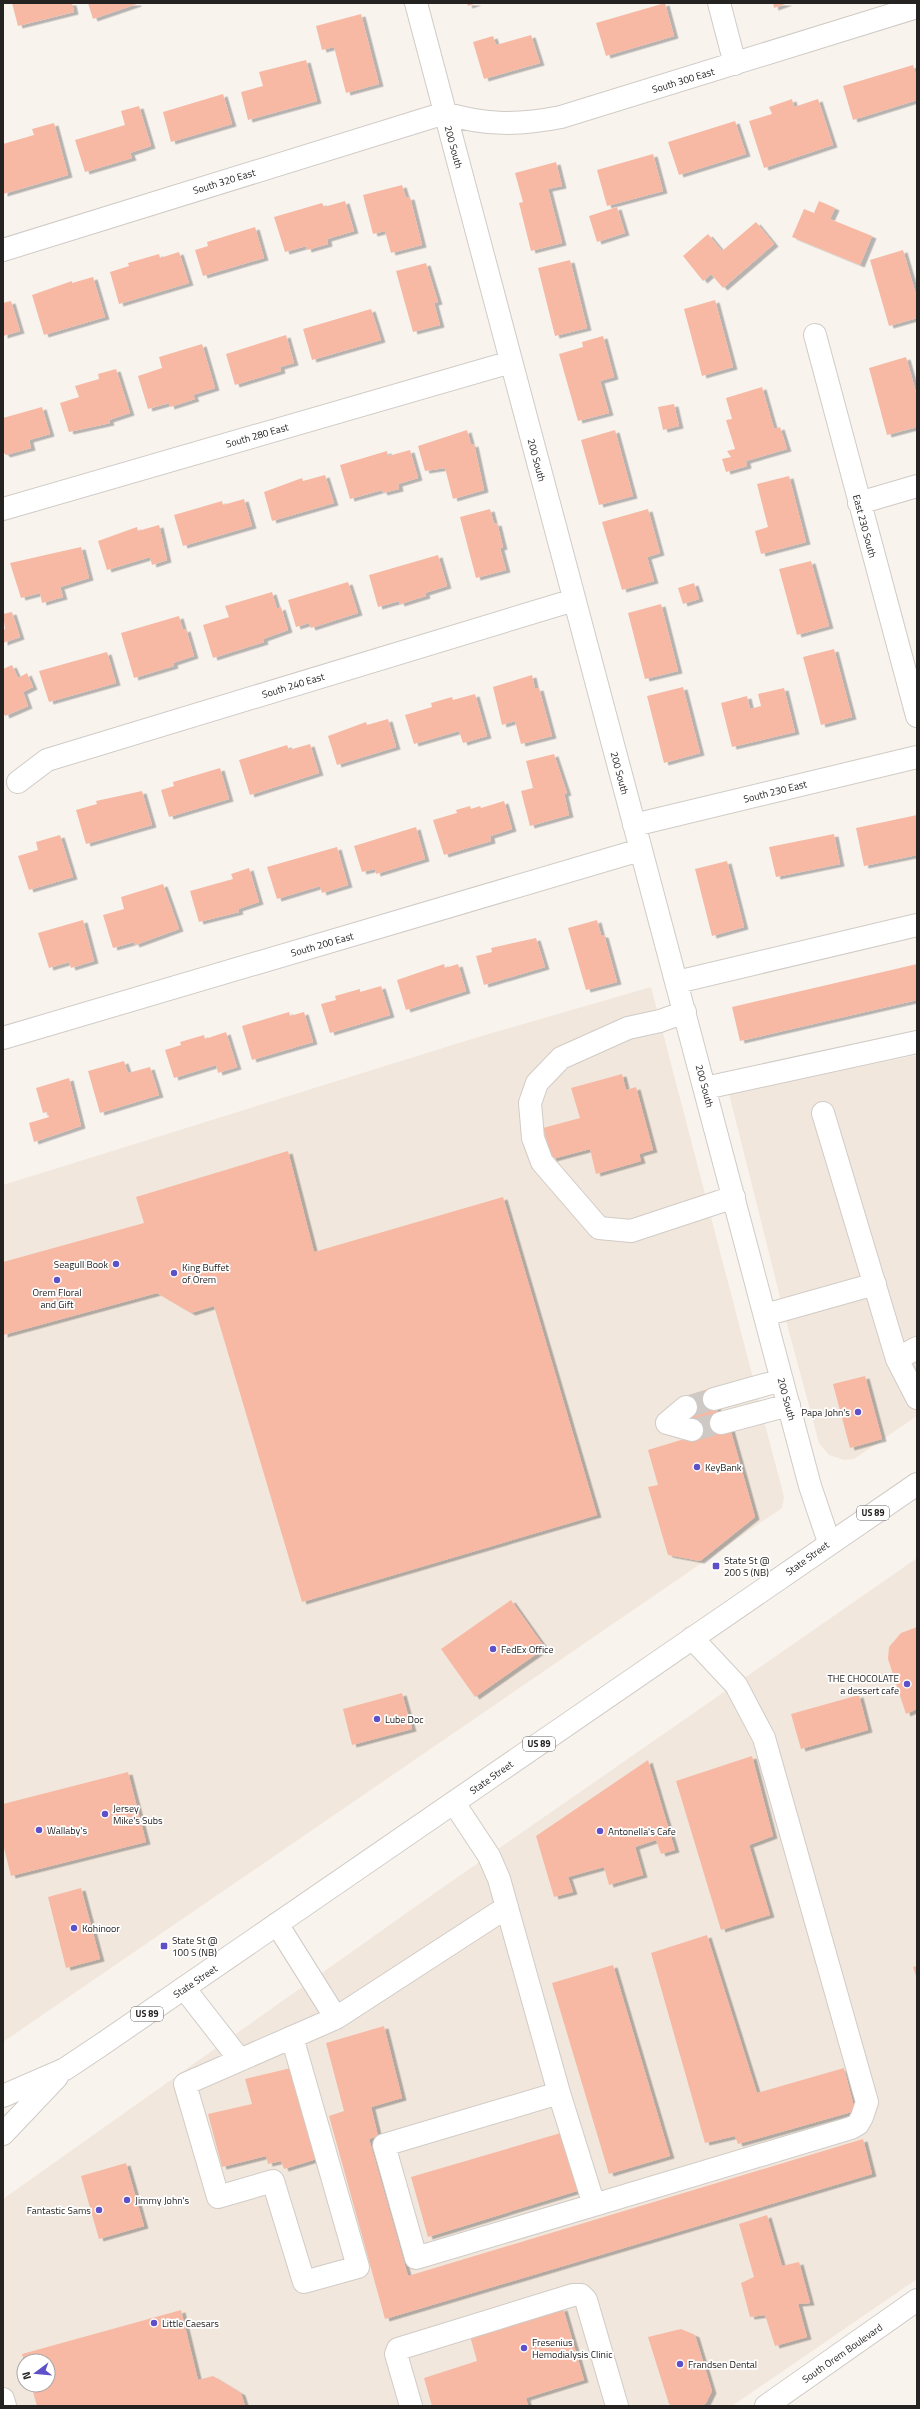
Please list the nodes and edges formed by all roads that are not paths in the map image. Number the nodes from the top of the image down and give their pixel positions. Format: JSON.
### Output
{"nodes":[{"id":1,"x":416,"y":3,"type":"edge"},
{"id":2,"x":719,"y":3,"type":"edge"},
{"id":3,"x":917,"y":7,"type":"edge"},
{"id":4,"x":735,"y":64,"type":"junction"},
{"id":5,"x":445,"y":113,"type":"junction"},
{"id":6,"x":3,"y":250,"type":"edge"},
{"id":7,"x":815,"y":335,"type":"dead end"},
{"id":8,"x":511,"y":362,"type":"junction"},
{"id":9,"x":917,"y":486,"type":"edge"},
{"id":10,"x":859,"y":503,"type":"junction"},
{"id":11,"x":3,"y":508,"type":"edge"},
{"id":12,"x":574,"y":600,"type":"junction"},
{"id":13,"x":917,"y":716,"type":"edge"},
{"id":14,"x":917,"y":757,"type":"edge"},
{"id":15,"x":18,"y":782,"type":"dead end"},
{"id":16,"x":634,"y":825,"type":"junction"},
{"id":17,"x":640,"y":850,"type":"junction"},
{"id":18,"x":917,"y":926,"type":"edge"},
{"id":19,"x":677,"y":982,"type":"junction"},
{"id":20,"x":685,"y":1012,"type":"junction"},
{"id":21,"x":3,"y":1038,"type":"edge"},
{"id":22,"x":917,"y":1042,"type":"edge"},
{"id":23,"x":705,"y":1088,"type":"junction"},
{"id":24,"x":823,"y":1113,"type":"dead end"},
{"id":25,"x":734,"y":1197,"type":"junction"},
{"id":26,"x":875,"y":1284,"type":"junction"},
{"id":27,"x":765,"y":1315,"type":"junction"},
{"id":28,"x":917,"y":1348,"type":"edge"},
{"id":29,"x":897,"y":1359,"type":"junction"},
{"id":30,"x":786,"y":1392,"type":"junction"},
{"id":31,"x":917,"y":1398,"type":"edge"},
{"id":32,"x":717,"y":1411,"type":"tunnel mouth"},
{"id":33,"x":689,"y":1418,"type":"tunnel mouth"},
{"id":34,"x":667,"y":1423,"type":"dead end"},
{"id":35,"x":917,"y":1484,"type":"edge"},
{"id":36,"x":829,"y":1542,"type":"junction"},
{"id":37,"x":692,"y":1638,"type":"junction"},
{"id":38,"x":454,"y":1803,"type":"junction"},
{"id":39,"x":507,"y":1907,"type":"junction"},
{"id":40,"x":277,"y":1924,"type":"junction"},
{"id":41,"x":184,"y":1988,"type":"junction"},
{"id":42,"x":336,"y":2018,"type":"junction"},
{"id":43,"x":292,"y":2037,"type":"junction"},
{"id":44,"x":240,"y":2060,"type":"junction"},
{"id":45,"x":65,"y":2069,"type":"junction"},
{"id":46,"x":559,"y":2093,"type":"junction"},
{"id":47,"x":3,"y":2096,"type":"edge"},
{"id":48,"x":3,"y":2134,"type":"edge"},
{"id":49,"x":594,"y":2205,"type":"junction"},
{"id":50,"x":917,"y":2300,"type":"edge"},
{"id":51,"x":3,"y":2399,"type":"edge"},
{"id":52,"x":5,"y":2406,"type":"edge"},
{"id":53,"x":411,"y":2406,"type":"edge"},
{"id":54,"x":618,"y":2406,"type":"edge"},
{"id":55,"x":766,"y":2406,"type":"edge"}],
"edges":[{"from":1,"to":5,"type":"street","name":"200 South"},
{"from":2,"to":4,"type":"street"},
{"from":3,"to":4,"type":"street","name":"South 300 East"},
{"from":4,"to":5,"type":"street","name":"South 300 East"},
{"from":5,"to":6,"type":"street","name":"South 320 East"},
{"from":5,"to":8,"type":"street","name":"200 South"},
{"from":7,"to":10,"type":"street","name":"East 230 South"},
{"from":8,"to":11,"type":"street","name":"South 280 East"},
{"from":8,"to":12,"type":"street","name":"200 South"},
{"from":9,"to":10,"type":"street"},
{"from":10,"to":13,"type":"street","name":"East 230 South"},
{"from":12,"to":15,"type":"street","name":"South 240 East"},
{"from":12,"to":16,"type":"street","name":"200 South"},
{"from":14,"to":16,"type":"street","name":"South 230 East"},
{"from":16,"to":17,"type":"street","name":"200 South"},
{"from":17,"to":19,"type":"street","name":"200 South"},
{"from":17,"to":21,"type":"street","name":"South 200 East"},
{"from":18,"to":19,"type":"street"},
{"from":19,"to":20,"type":"street","name":"200 South"},
{"from":20,"to":23,"type":"street","name":"200 South"},
{"from":20,"to":25,"type":"street"},
{"from":22,"to":23,"type":"street"},
{"from":23,"to":25,"type":"street","name":"200 South"},
{"from":24,"to":26,"type":"street"},
{"from":25,"to":27,"type":"street","name":"200 South"},
{"from":26,"to":27,"type":"street"},
{"from":26,"to":29,"type":"street"},
{"from":27,"to":30,"type":"street","name":"200 South"},
{"from":28,"to":29,"type":"street"},
{"from":29,"to":31,"type":"street"},
{"from":30,"to":32,"type":"street"},
{"from":30,"to":36,"type":"street","name":"200 South"},
{"from":33,"to":34,"type":"street"},
{"from":35,"to":36,"type":"street","name":"State Street","number":"US 89"},
{"from":36,"to":37,"type":"street","name":"State Street","number":"US 89"},
{"from":37,"to":38,"type":"street","name":"State Street","number":"US 89"},
{"from":37,"to":49,"type":"street"},
{"from":38,"to":39,"type":"street"},
{"from":38,"to":40,"type":"street","name":"State Street","number":"US 89"},
{"from":39,"to":42,"type":"street"},
{"from":39,"to":46,"type":"street"},
{"from":40,"to":41,"type":"street","name":"State Street","number":"US 89"},
{"from":40,"to":42,"type":"street"},
{"from":41,"to":44,"type":"street"},
{"from":41,"to":45,"type":"street","name":"State Street","number":"US 89"},
{"from":42,"to":43,"type":"street"},
{"from":43,"to":44,"type":"street"},
{"from":43,"to":44,"type":"street"},
{"from":45,"to":47,"type":"street","name":"State Street","number":"US 89"},
{"from":45,"to":48,"type":"street","name":"State Street","number":"US 89"},
{"from":46,"to":49,"type":"street"},
{"from":46,"to":49,"type":"street"},
{"from":50,"to":55,"type":"street","name":"South Orem Boulevard"},
{"from":51,"to":52,"type":"street"},
{"from":53,"to":54,"type":"street"}]}
